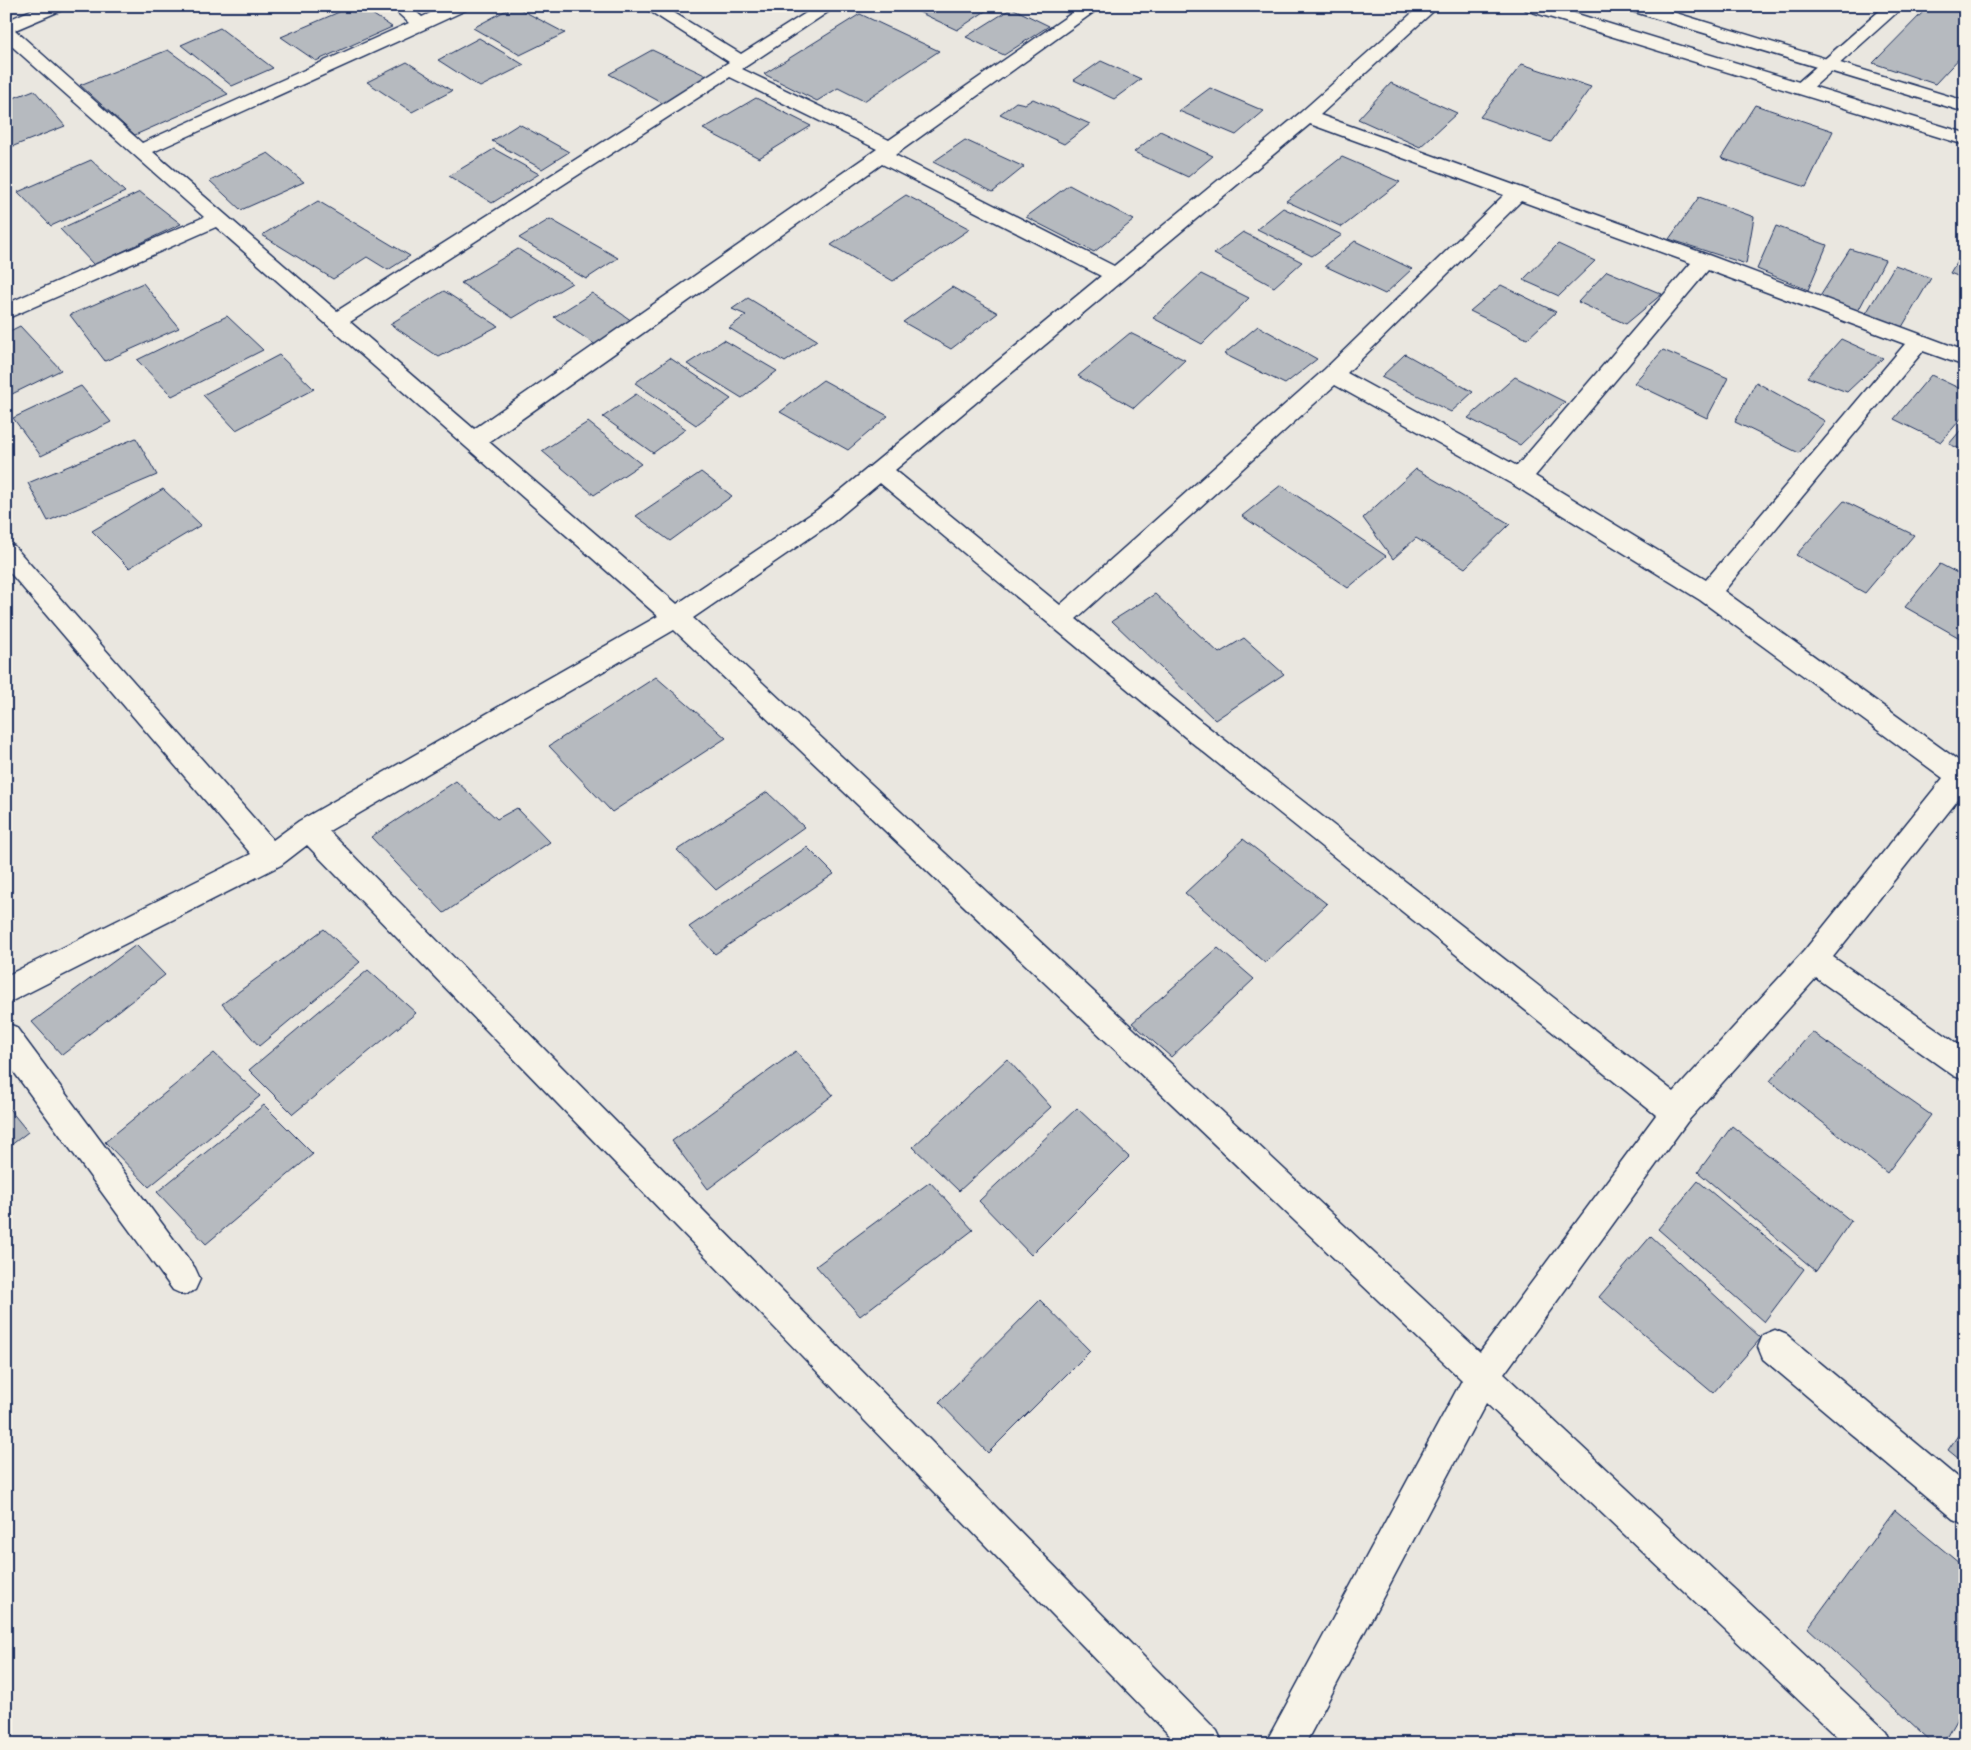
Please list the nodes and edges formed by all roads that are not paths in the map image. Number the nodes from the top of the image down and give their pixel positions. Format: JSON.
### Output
{"nodes":[{"id":1,"x":56,"y":6,"type":"edge"},
{"id":2,"x":398,"y":6,"type":"edge"},
{"id":3,"x":460,"y":6,"type":"edge"},
{"id":4,"x":650,"y":6,"type":"edge"},
{"id":5,"x":829,"y":6,"type":"edge"},
{"id":6,"x":1094,"y":6,"type":"edge"},
{"id":7,"x":1431,"y":6,"type":"edge"},
{"id":8,"x":1532,"y":6,"type":"edge"},
{"id":9,"x":1634,"y":6,"type":"edge"},
{"id":10,"x":1896,"y":6,"type":"edge"},
{"id":11,"x":421,"y":24,"type":"junction"},
{"id":12,"x":6,"y":27,"type":"edge"},
{"id":13,"x":6,"y":31,"type":"edge"},
{"id":14,"x":736,"y":66,"type":"junction"},
{"id":15,"x":1828,"y":66,"type":"junction"},
{"id":16,"x":1801,"y":89,"type":"junction"},
{"id":17,"x":1965,"y":107,"type":"edge"},
{"id":18,"x":1307,"y":117,"type":"junction"},
{"id":19,"x":1965,"y":139,"type":"edge"},
{"id":20,"x":140,"y":151,"type":"junction"},
{"id":21,"x":885,"y":152,"type":"junction"},
{"id":22,"x":1517,"y":194,"type":"junction"},
{"id":23,"x":218,"y":219,"type":"junction"},
{"id":24,"x":1704,"y":261,"type":"junction"},
{"id":25,"x":1115,"y":276,"type":"junction"},
{"id":26,"x":6,"y":312,"type":"edge"},
{"id":27,"x":337,"y":320,"type":"junction"},
{"id":28,"x":1920,"y":342,"type":"junction"},
{"id":29,"x":1965,"y":359,"type":"edge"},
{"id":30,"x":1334,"y":374,"type":"junction"},
{"id":31,"x":475,"y":440,"type":"junction"},
{"id":32,"x":880,"y":470,"type":"junction"},
{"id":33,"x":1520,"y":478,"type":"junction"},
{"id":34,"x":6,"y":552,"type":"edge"},
{"id":35,"x":1709,"y":594,"type":"junction"},
{"id":36,"x":676,"y":617,"type":"junction"},
{"id":37,"x":1060,"y":619,"type":"junction"},
{"id":38,"x":1963,"y":776,"type":"edge"},
{"id":39,"x":309,"y":829,"type":"junction"},
{"id":40,"x":271,"y":857,"type":"junction"},
{"id":41,"x":1814,"y":960,"type":"junction"},
{"id":42,"x":6,"y":992,"type":"edge"},
{"id":43,"x":6,"y":1037,"type":"edge"},
{"id":44,"x":1965,"y":1066,"type":"edge"},
{"id":45,"x":1676,"y":1112,"type":"junction"},
{"id":46,"x":184,"y":1280,"type":"dead end"},
{"id":47,"x":1775,"y":1347,"type":"dead end"},
{"id":48,"x":1482,"y":1377,"type":"junction"},
{"id":49,"x":1965,"y":1507,"type":"edge"},
{"id":50,"x":1204,"y":1744,"type":"edge"},
{"id":51,"x":1284,"y":1744,"type":"edge"},
{"id":52,"x":1873,"y":1744,"type":"edge"}],
"edges":[{"from":1,"to":12,"type":"street"},
{"from":2,"to":11,"type":"street"},
{"from":3,"to":11,"type":"street"},
{"from":4,"to":14,"type":"street"},
{"from":5,"to":14,"type":"street"},
{"from":6,"to":21,"type":"street"},
{"from":7,"to":18,"type":"street"},
{"from":8,"to":16,"type":"street"},
{"from":9,"to":15,"type":"street"},
{"from":10,"to":15,"type":"street"},
{"from":11,"to":20,"type":"street"},
{"from":13,"to":20,"type":"street"},
{"from":14,"to":21,"type":"street"},
{"from":14,"to":27,"type":"street"},
{"from":15,"to":16,"type":"street"},
{"from":15,"to":17,"type":"street"},
{"from":16,"to":19,"type":"street"},
{"from":18,"to":22,"type":"street"},
{"from":18,"to":25,"type":"street"},
{"from":20,"to":23,"type":"street"},
{"from":21,"to":25,"type":"street"},
{"from":21,"to":31,"type":"street"},
{"from":22,"to":24,"type":"street"},
{"from":22,"to":30,"type":"street"},
{"from":23,"to":26,"type":"street"},
{"from":23,"to":27,"type":"street"},
{"from":24,"to":28,"type":"street"},
{"from":24,"to":33,"type":"street"},
{"from":25,"to":32,"type":"street"},
{"from":27,"to":31,"type":"street"},
{"from":28,"to":29,"type":"street"},
{"from":28,"to":35,"type":"street"},
{"from":30,"to":33,"type":"street"},
{"from":30,"to":37,"type":"street"},
{"from":31,"to":36,"type":"street"},
{"from":32,"to":36,"type":"street"},
{"from":32,"to":37,"type":"street"},
{"from":33,"to":35,"type":"street"},
{"from":34,"to":40,"type":"street"},
{"from":35,"to":38,"type":"street"},
{"from":36,"to":39,"type":"street"},
{"from":36,"to":48,"type":"street"},
{"from":37,"to":45,"type":"street"},
{"from":38,"to":41,"type":"street"},
{"from":39,"to":40,"type":"street"},
{"from":39,"to":50,"type":"street"},
{"from":40,"to":42,"type":"street"},
{"from":41,"to":44,"type":"street"},
{"from":41,"to":45,"type":"street"},
{"from":43,"to":46,"type":"street"},
{"from":45,"to":48,"type":"street"},
{"from":47,"to":49,"type":"street"},
{"from":48,"to":51,"type":"street"},
{"from":48,"to":52,"type":"street"}]}
